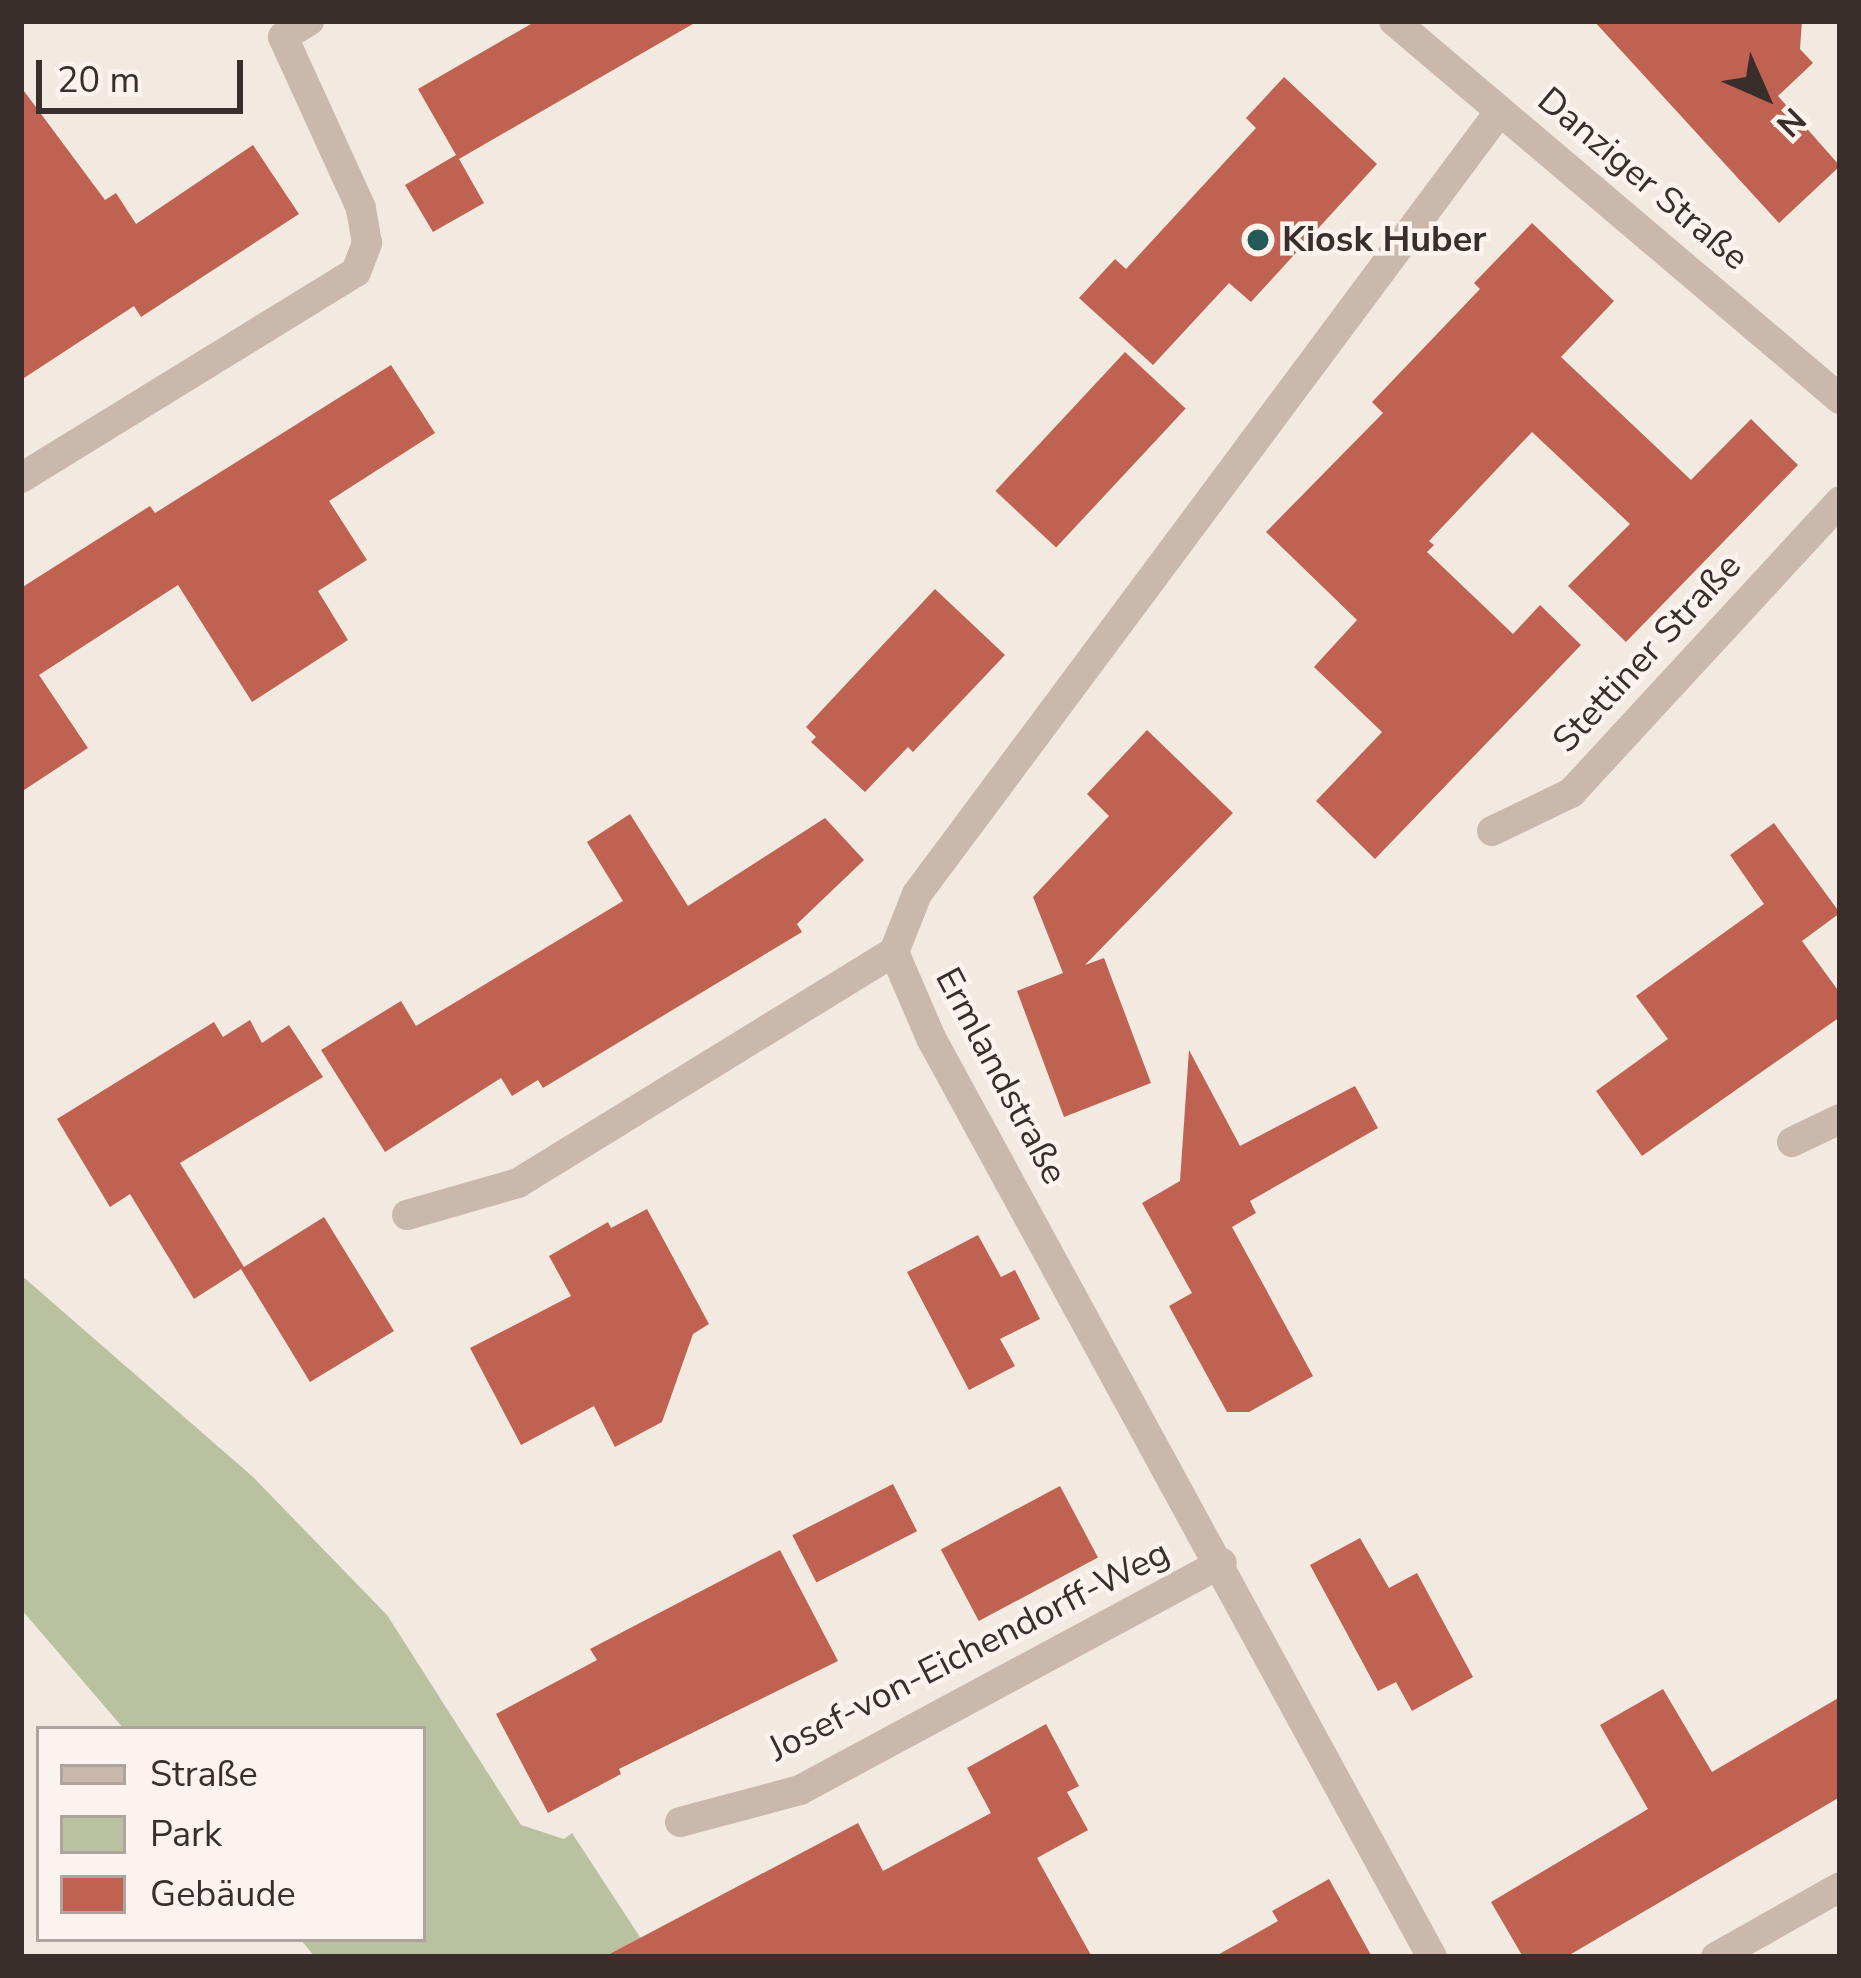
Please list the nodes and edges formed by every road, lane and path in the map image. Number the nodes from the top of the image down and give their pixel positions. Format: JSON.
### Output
{"nodes":[{"id":1,"x":1394,"y":21,"type":"edge"},
{"id":2,"x":287,"y":26,"type":"edge"},
{"id":3,"x":1500,"y":112,"type":"junction"},
{"id":4,"x":1840,"y":399,"type":"edge"},
{"id":5,"x":21,"y":478,"type":"edge"},
{"id":6,"x":1840,"y":501,"type":"edge"},
{"id":7,"x":1492,"y":831,"type":"dead end"},
{"id":8,"x":894,"y":952,"type":"junction"},
{"id":9,"x":1840,"y":1119,"type":"edge"},
{"id":10,"x":1792,"y":1142,"type":"dead end"},
{"id":11,"x":407,"y":1215,"type":"dead end"},
{"id":12,"x":1222,"y":1563,"type":"junction"},
{"id":13,"x":680,"y":1822,"type":"dead end"},
{"id":14,"x":1840,"y":1886,"type":"edge"},
{"id":15,"x":1432,"y":1957,"type":"edge"},
{"id":16,"x":1716,"y":1957,"type":"edge"}],
"edges":[{"from":1,"to":3,"type":"street","name":"Danziger Straße"},
{"from":2,"to":5,"type":"street"},
{"from":3,"to":4,"type":"street","name":"Danziger Straße"},
{"from":3,"to":8,"type":"street","name":"Ermlandstraße"},
{"from":6,"to":7,"type":"street","name":"Stettiner Straße"},
{"from":8,"to":11,"type":"street"},
{"from":8,"to":12,"type":"street","name":"Ermlandstraße"},
{"from":9,"to":10,"type":"street"},
{"from":12,"to":13,"type":"street","name":"Josef-von-Eichendorff-Weg"},
{"from":12,"to":15,"type":"street","name":"Ermlandstraße"},
{"from":14,"to":16,"type":"street"}]}
